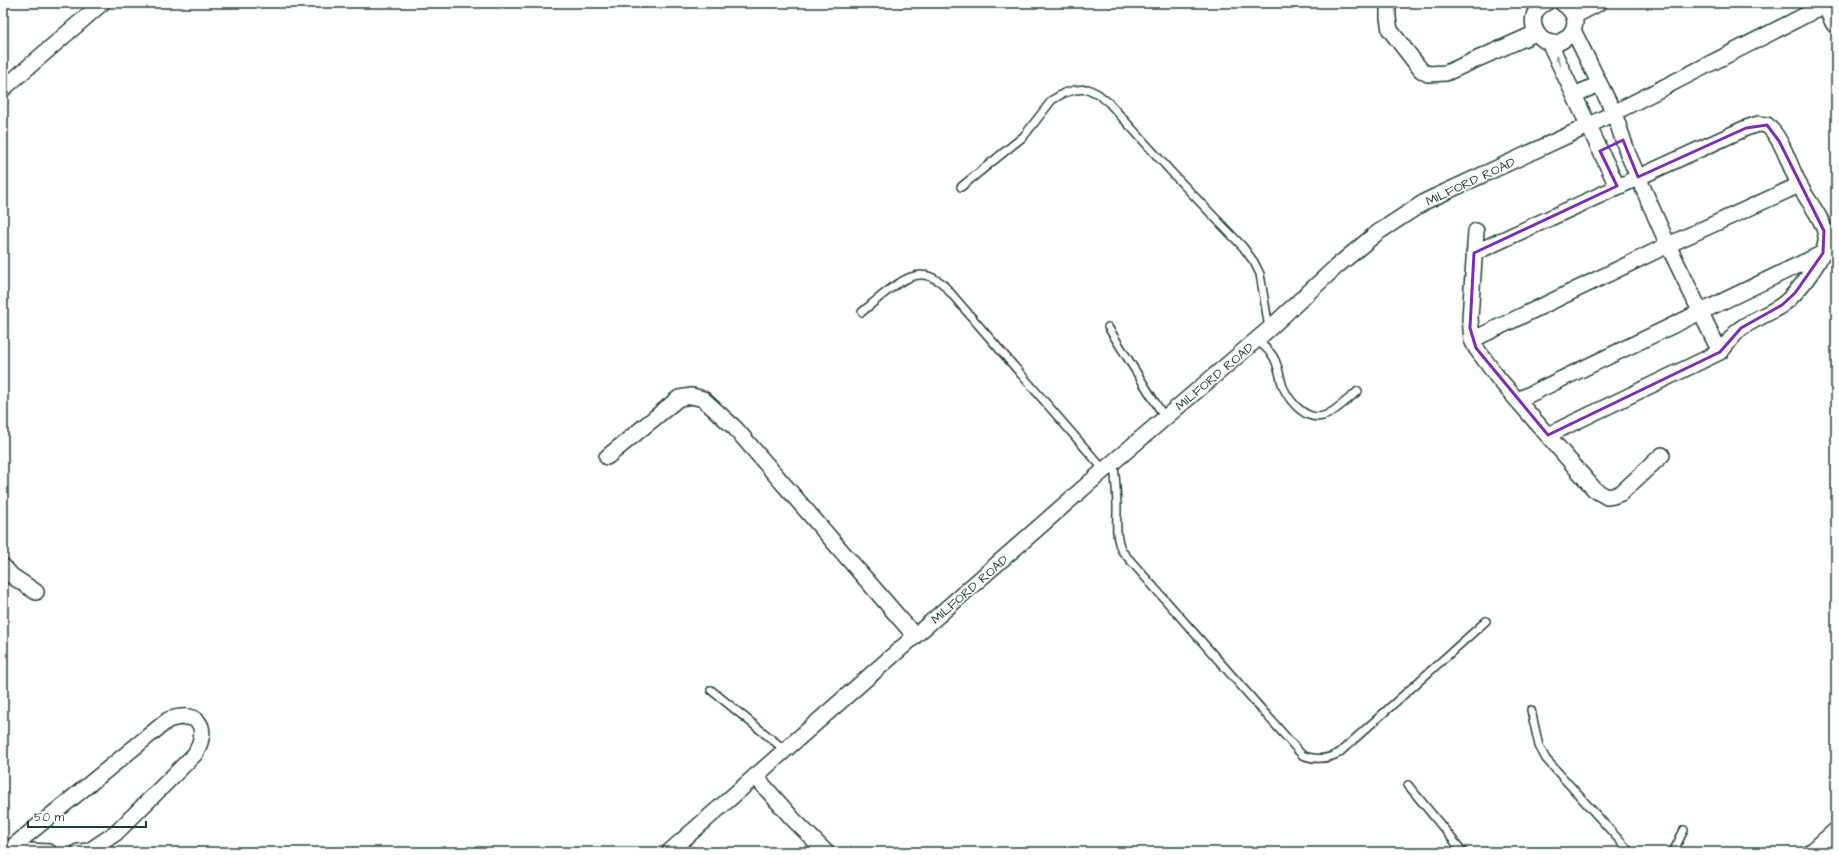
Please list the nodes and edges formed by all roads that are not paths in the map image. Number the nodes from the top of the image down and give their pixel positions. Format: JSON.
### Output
{"nodes":[{"id":1,"x":102,"y":3,"type":"edge"},
{"id":2,"x":1388,"y":3,"type":"edge"},
{"id":3,"x":1546,"y":3,"type":"edge"},
{"id":4,"x":1562,"y":3,"type":"edge"},
{"id":5,"x":1599,"y":3,"type":"edge"},
{"id":6,"x":1830,"y":8,"type":"edge"},
{"id":7,"x":1574,"y":23,"type":"junction"},
{"id":8,"x":1536,"y":33,"type":"junction"},
{"id":9,"x":1549,"y":42,"type":"junction"},
{"id":10,"x":1599,"y":84,"type":"junction"},
{"id":11,"x":3,"y":89,"type":"edge"},
{"id":12,"x":1574,"y":95,"type":"junction"},
{"id":13,"x":1614,"y":113,"type":"junction"},
{"id":14,"x":1588,"y":126,"type":"junction"},
{"id":15,"x":1623,"y":140,"type":"junction"},
{"id":16,"x":1600,"y":151,"type":"junction"},
{"id":17,"x":1638,"y":177,"type":"junction"},
{"id":18,"x":1799,"y":185,"type":"junction"},
{"id":19,"x":1617,"y":186,"type":"junction"},
{"id":20,"x":961,"y":187,"type":"dead end"},
{"id":21,"x":1476,"y":231,"type":"dead end"},
{"id":22,"x":1668,"y":245,"type":"junction"},
{"id":23,"x":1474,"y":253,"type":"junction"},
{"id":24,"x":1823,"y":253,"type":"junction"},
{"id":25,"x":862,"y":312,"type":"dead end"},
{"id":26,"x":1700,"y":312,"type":"junction"},
{"id":27,"x":1108,"y":327,"type":"dead end"},
{"id":28,"x":1270,"y":329,"type":"junction"},
{"id":29,"x":1257,"y":340,"type":"junction"},
{"id":30,"x":1472,"y":340,"type":"junction"},
{"id":31,"x":1720,"y":352,"type":"junction"},
{"id":32,"x":1358,"y":391,"type":"dead end"},
{"id":33,"x":1518,"y":400,"type":"junction"},
{"id":34,"x":1165,"y":418,"type":"junction"},
{"id":35,"x":1548,"y":435,"type":"junction"},
{"id":36,"x":1662,"y":454,"type":"dead end"},
{"id":37,"x":607,"y":457,"type":"dead end"},
{"id":38,"x":1109,"y":466,"type":"junction"},
{"id":39,"x":3,"y":566,"type":"edge"},
{"id":40,"x":36,"y":592,"type":"dead end"},
{"id":41,"x":1486,"y":621,"type":"dead end"},
{"id":42,"x":915,"y":636,"type":"junction"},
{"id":43,"x":711,"y":690,"type":"dead end"},
{"id":44,"x":1531,"y":710,"type":"dead end"},
{"id":45,"x":785,"y":750,"type":"junction"},
{"id":46,"x":755,"y":776,"type":"junction"},
{"id":47,"x":1408,"y":785,"type":"dead end"},
{"id":48,"x":1684,"y":830,"type":"dead end"},
{"id":49,"x":1836,"y":830,"type":"edge"},
{"id":50,"x":8,"y":851,"type":"edge"},
{"id":51,"x":49,"y":852,"type":"edge"},
{"id":52,"x":78,"y":852,"type":"edge"},
{"id":53,"x":669,"y":852,"type":"edge"},
{"id":54,"x":826,"y":852,"type":"edge"},
{"id":55,"x":1463,"y":852,"type":"edge"},
{"id":56,"x":1630,"y":852,"type":"edge"},
{"id":57,"x":1673,"y":852,"type":"edge"},
{"id":58,"x":1811,"y":852,"type":"edge"}],
"edges":[{"from":1,"to":11,"type":"street"},
{"from":2,"to":8,"type":"street"},
{"from":3,"to":8,"type":"street"},
{"from":4,"to":7,"type":"street"},
{"from":5,"to":7,"type":"street"},
{"from":6,"to":13,"type":"street","name":"MILFORD ROAD"},
{"from":7,"to":9,"type":"street"},
{"from":7,"to":10,"type":"street"},
{"from":8,"to":9,"type":"street"},
{"from":12,"to":9,"type":"street","one_way":true},
{"from":10,"to":12,"type":"street"},
{"from":10,"to":13,"type":"street"},
{"from":12,"to":14,"type":"street"},
{"from":13,"to":14,"type":"street","name":"MILFORD ROAD"},
{"from":13,"to":15,"type":"street"},
{"from":14,"to":16,"type":"street"},
{"from":14,"to":28,"type":"street","name":"MILFORD ROAD"},
{"from":15,"to":16,"type":"street"},
{"from":15,"to":17,"type":"street"},
{"from":16,"to":19,"type":"street"},
{"from":17,"to":18,"type":"street"},
{"from":17,"to":19,"type":"street"},
{"from":17,"to":22,"type":"street"},
{"from":18,"to":22,"type":"street"},
{"from":18,"to":24,"type":"street"},
{"from":19,"to":23,"type":"street"},
{"from":20,"to":28,"type":"lane"},
{"from":21,"to":23,"type":"street"},
{"from":22,"to":26,"type":"street"},
{"from":22,"to":30,"type":"street"},
{"from":23,"to":30,"type":"street"},
{"from":24,"to":26,"type":"street"},
{"from":24,"to":31,"type":"street"},
{"from":25,"to":38,"type":"lane"},
{"from":26,"to":31,"type":"street"},
{"from":26,"to":33,"type":"street"},
{"from":27,"to":34,"type":"lane"},
{"from":28,"to":29,"type":"street","name":"MILFORD ROAD"},
{"from":29,"to":32,"type":"lane"},
{"from":29,"to":34,"type":"street","name":"MILFORD ROAD"},
{"from":30,"to":33,"type":"street"},
{"from":31,"to":35,"type":"street"},
{"from":33,"to":35,"type":"street"},
{"from":34,"to":38,"type":"street","name":"MILFORD ROAD"},
{"from":35,"to":36,"type":"street"},
{"from":37,"to":42,"type":"street"},
{"from":38,"to":41,"type":"lane"},
{"from":38,"to":42,"type":"street","name":"MILFORD ROAD"},
{"from":39,"to":40,"type":"street"},
{"from":42,"to":45,"type":"street","name":"MILFORD ROAD"},
{"from":43,"to":45,"type":"lane"},
{"from":44,"to":56,"type":"lane"},
{"from":45,"to":46,"type":"street","name":"MILFORD ROAD"},
{"from":46,"to":53,"type":"street","name":"MILFORD ROAD"},
{"from":46,"to":54,"type":"street"},
{"from":47,"to":55,"type":"lane"},
{"from":48,"to":57,"type":"lane"},
{"from":49,"to":58,"type":"street"},
{"from":50,"to":51,"type":"street"},
{"from":50,"to":52,"type":"street"}]}
